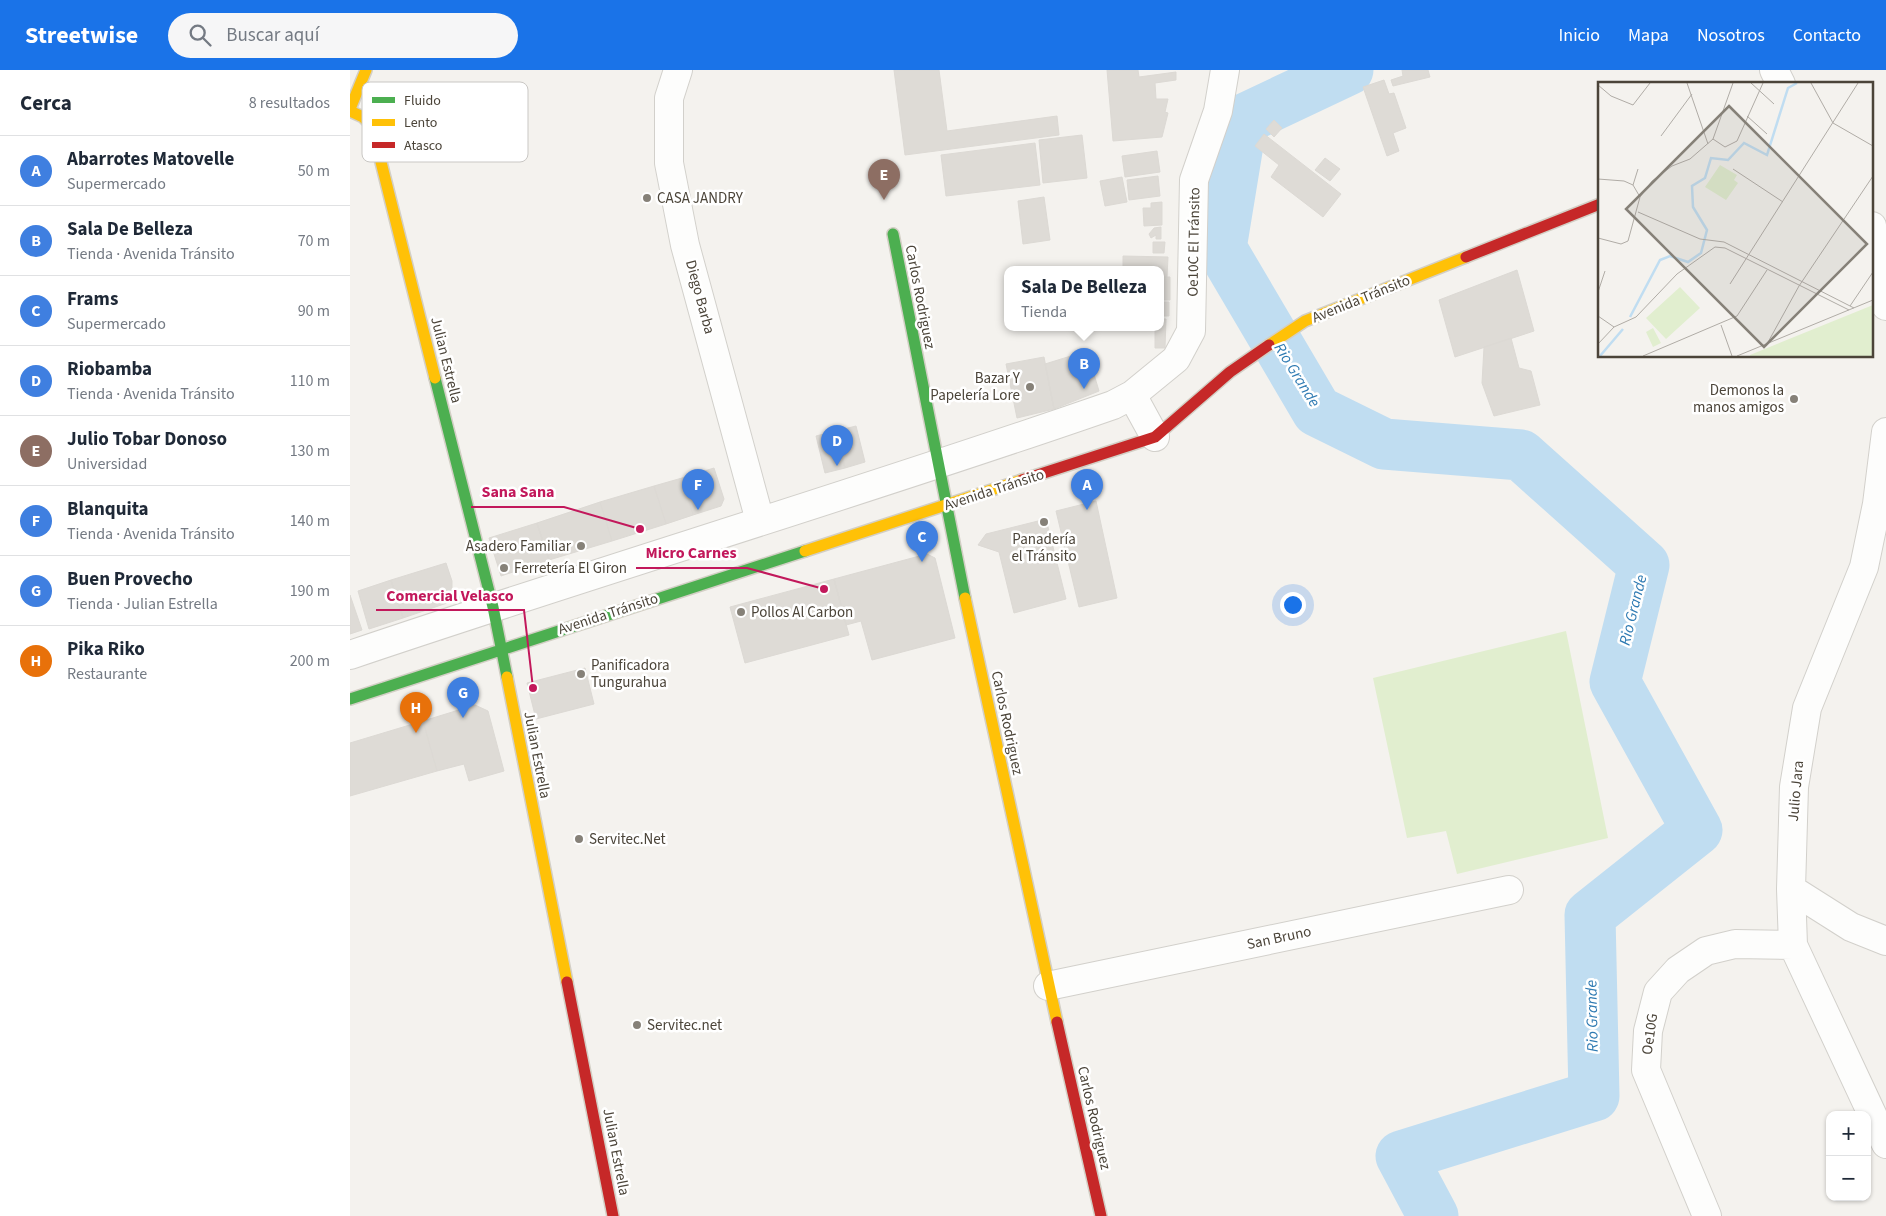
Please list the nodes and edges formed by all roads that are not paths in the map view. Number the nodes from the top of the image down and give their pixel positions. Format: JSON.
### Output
{"nodes":[{"id":1,"x":366,"y":70,"type":"edge"},
{"id":2,"x":678,"y":70,"type":"edge"},
{"id":3,"x":1225,"y":70,"type":"edge"},
{"id":4,"x":1774,"y":70,"type":"edge"},
{"id":5,"x":1780,"y":82,"type":"edge"},
{"id":6,"x":350,"y":110,"type":"edge"},
{"id":7,"x":362,"y":116,"type":"edge"},
{"id":8,"x":381,"y":162,"type":"edge"},
{"id":9,"x":1598,"y":205,"type":"edge"},
{"id":10,"x":893,"y":234,"type":"dead end"},
{"id":11,"x":1874,"y":237,"type":"edge"},
{"id":12,"x":1886,"y":306,"type":"edge"},
{"id":13,"x":1132,"y":395,"type":"junction"},
{"id":14,"x":1886,"y":432,"type":"edge"},
{"id":15,"x":1155,"y":437,"type":"junction"},
{"id":16,"x":936,"y":467,"type":"junction"},
{"id":17,"x":945,"y":507,"type":"junction"},
{"id":18,"x":760,"y":522,"type":"junction"},
{"id":19,"x":493,"y":607,"type":"junction"},
{"id":20,"x":501,"y":648,"type":"junction"},
{"id":21,"x":350,"y":655,"type":"edge"},
{"id":22,"x":350,"y":699,"type":"edge"},
{"id":23,"x":1791,"y":889,"type":"junction"},
{"id":24,"x":1509,"y":890,"type":"dead end"},
{"id":25,"x":1886,"y":941,"type":"edge"},
{"id":26,"x":1792,"y":945,"type":"junction"},
{"id":27,"x":1048,"y":986,"type":"junction"},
{"id":28,"x":1886,"y":1144,"type":"edge"},
{"id":29,"x":614,"y":1216,"type":"edge"},
{"id":30,"x":1102,"y":1216,"type":"edge"},
{"id":31,"x":1707,"y":1216,"type":"edge"}],
"edges":[{"from":1,"to":6,"type":"street"},
{"from":2,"to":18,"type":"street","name":"Diego Barba"},
{"from":3,"to":13,"type":"street","name":"Oe10C El Tránsito"},
{"from":4,"to":5,"type":"street"},
{"from":6,"to":7,"type":"street","name":"Julian Estrella"},
{"from":8,"to":19,"type":"street","name":"Julian Estrella"},
{"from":9,"to":15,"type":"street","name":"Avenida Tránsito"},
{"from":10,"to":16,"type":"street","name":"Carlos Rodriguez"},
{"from":11,"to":12,"type":"street"},
{"from":13,"to":15,"type":"street"},
{"from":13,"to":16,"type":"street"},
{"from":14,"to":23,"type":"street","name":"Julio Jara"},
{"from":15,"to":17,"type":"street","name":"Avenida Tránsito"},
{"from":16,"to":17,"type":"street","name":"Carlos Rodriguez"},
{"from":16,"to":18,"type":"street"},
{"from":17,"to":20,"type":"street","name":"Avenida Tránsito"},
{"from":17,"to":27,"type":"street","name":"Carlos Rodriguez"},
{"from":18,"to":19,"type":"street"},
{"from":19,"to":20,"type":"street","name":"Julian Estrella"},
{"from":19,"to":21,"type":"street"},
{"from":20,"to":22,"type":"street","name":"Avenida Tránsito"},
{"from":20,"to":29,"type":"street","name":"Julian Estrella"},
{"from":23,"to":25,"type":"street"},
{"from":23,"to":26,"type":"street","name":"Julio Jara"},
{"from":24,"to":27,"type":"street","name":"San Bruno"},
{"from":26,"to":28,"type":"street","name":"Julio Jara"},
{"from":26,"to":31,"type":"street","name":"Oe10G"},
{"from":27,"to":30,"type":"street","name":"Carlos Rodriguez"}]}
